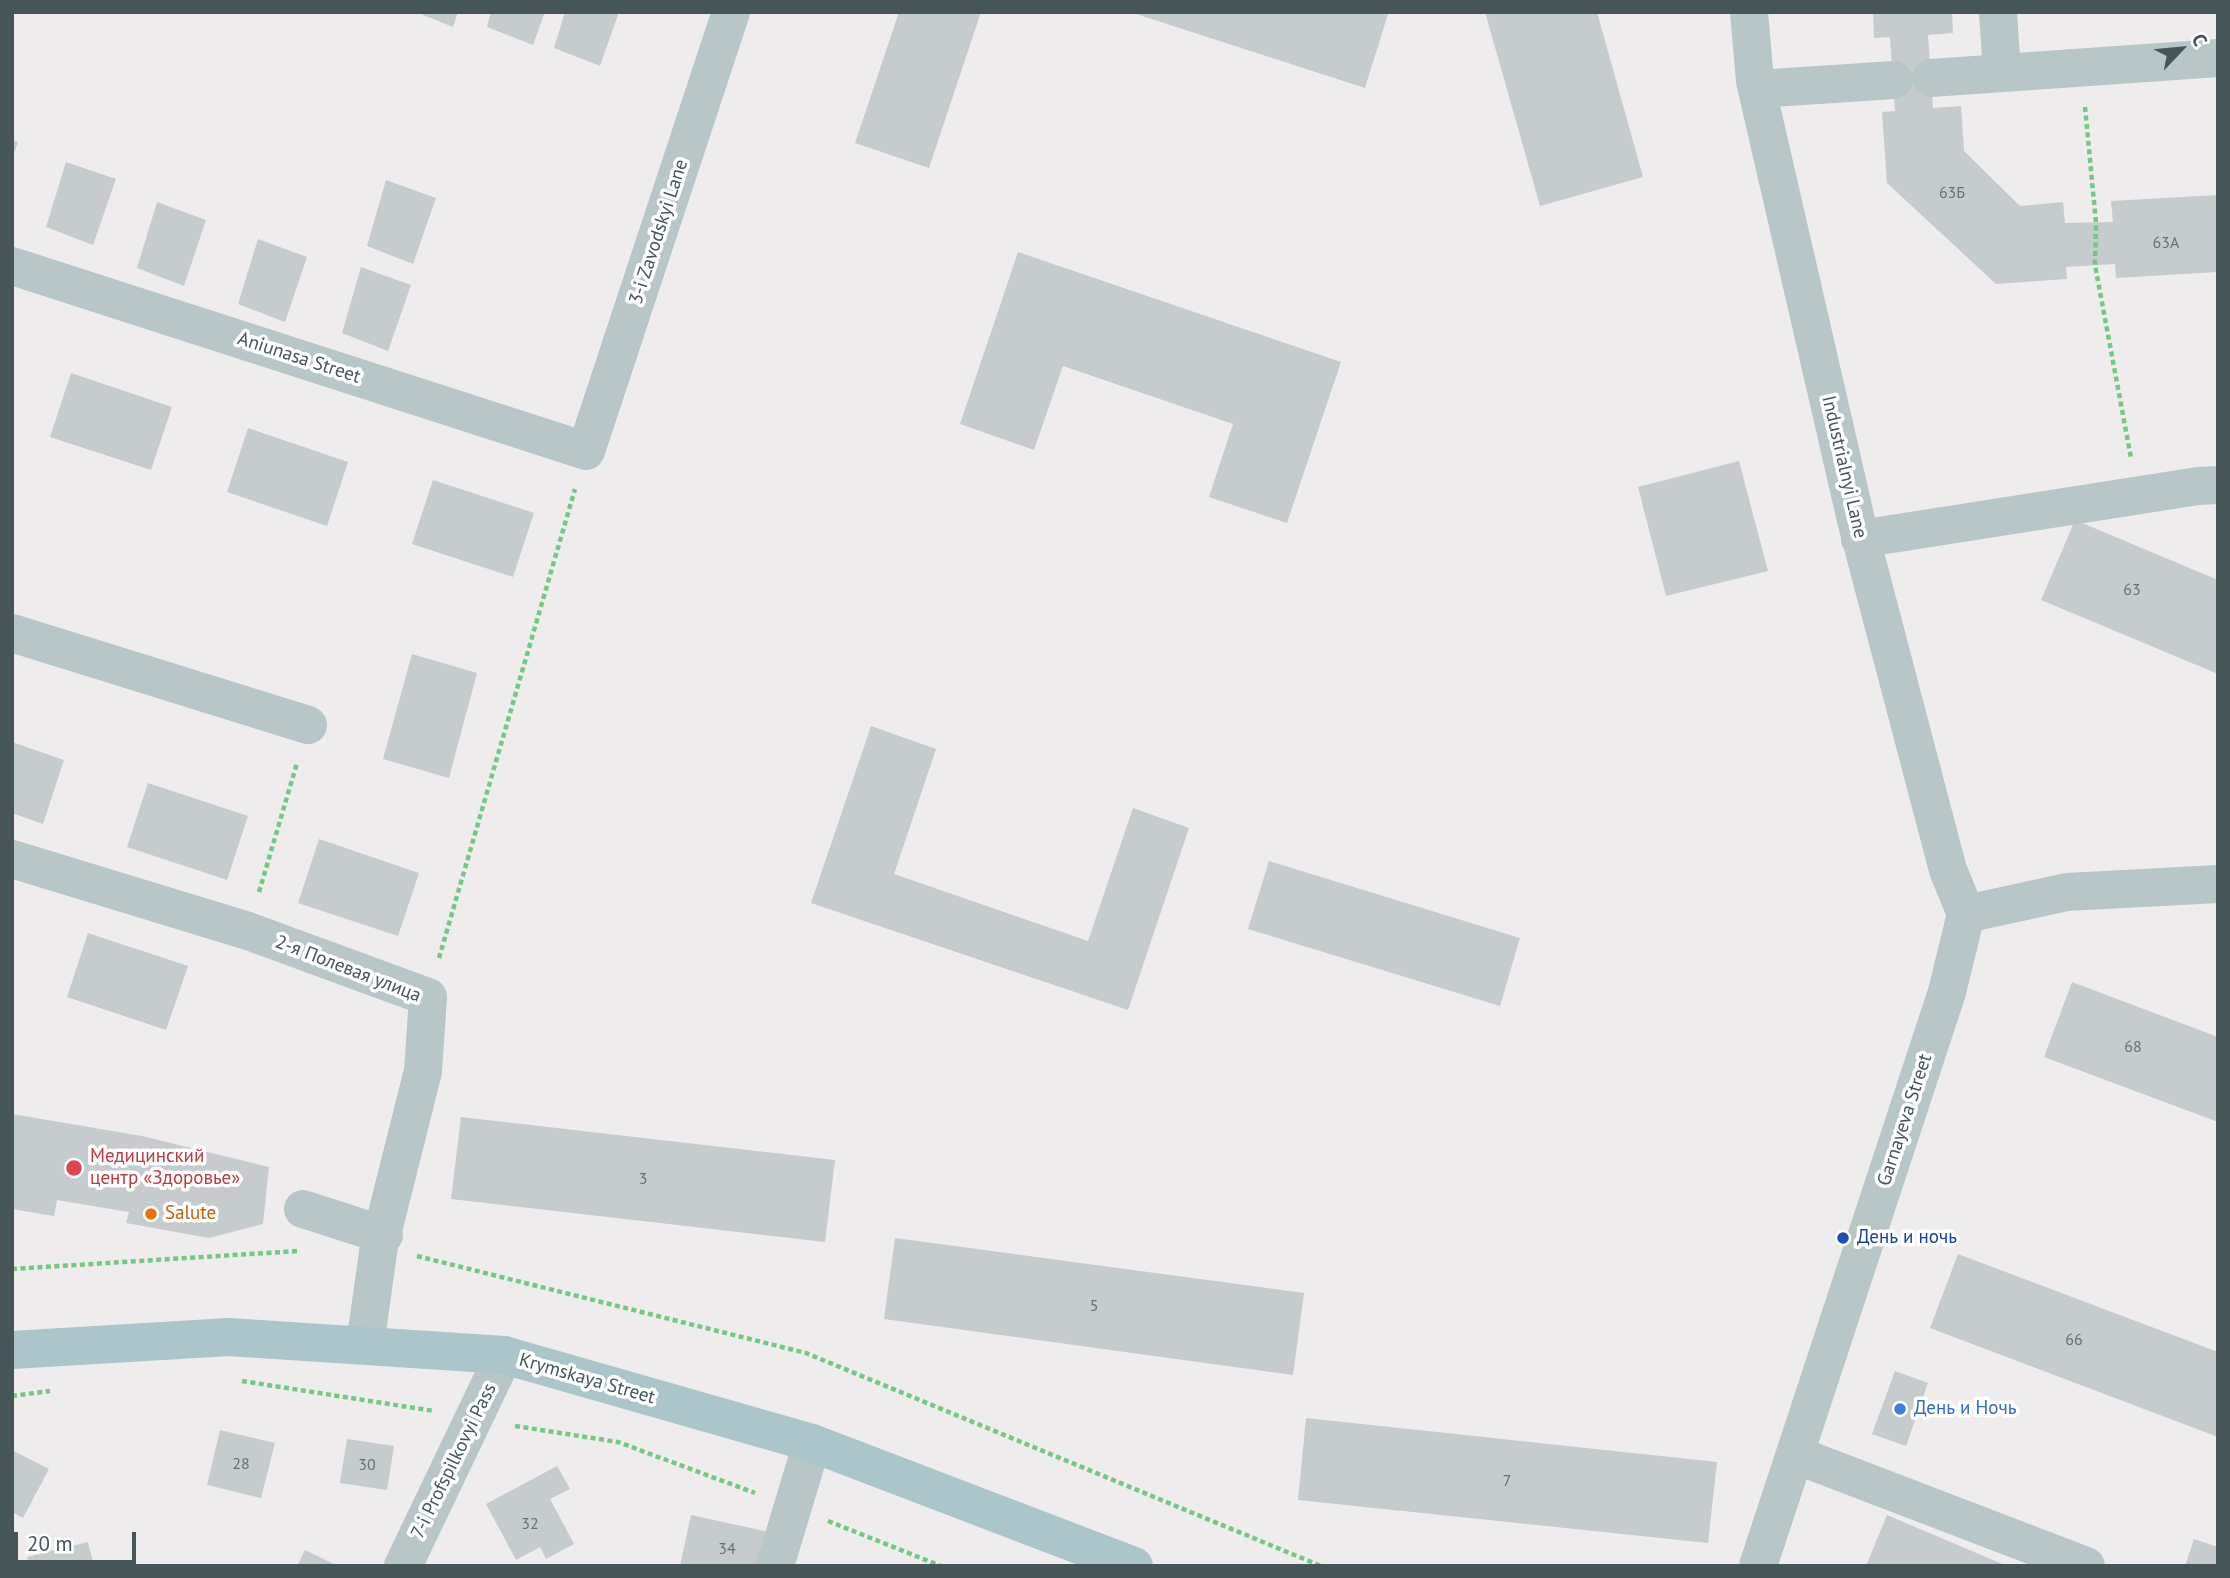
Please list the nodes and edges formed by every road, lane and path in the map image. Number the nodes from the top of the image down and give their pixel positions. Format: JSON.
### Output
{"nodes":[{"id":1,"x":731,"y":12,"type":"edge"},
{"id":2,"x":1749,"y":12,"type":"edge"},
{"id":3,"x":1998,"y":12,"type":"edge"},
{"id":4,"x":2218,"y":58,"type":"edge"},
{"id":5,"x":2081,"y":67,"type":"junction"},
{"id":6,"x":2002,"y":73,"type":"junction"},
{"id":7,"x":1931,"y":78,"type":"dead end"},
{"id":8,"x":1894,"y":80,"type":"dead end"},
{"id":9,"x":1757,"y":89,"type":"junction"},
{"id":10,"x":12,"y":266,"type":"edge"},
{"id":11,"x":586,"y":451,"type":"junction"},
{"id":12,"x":2218,"y":485,"type":"edge"},
{"id":13,"x":2138,"y":495,"type":"junction"},
{"id":14,"x":1860,"y":539,"type":"junction"},
{"id":15,"x":12,"y":633,"type":"edge"},
{"id":16,"x":308,"y":725,"type":"joint"},
{"id":17,"x":12,"y":859,"type":"edge"},
{"id":18,"x":2218,"y":884,"type":"edge"},
{"id":19,"x":1966,"y":914,"type":"junction"},
{"id":20,"x":248,"y":931,"type":"junction"},
{"id":21,"x":428,"y":997,"type":"junction"},
{"id":22,"x":303,"y":1209,"type":"dead end"},
{"id":23,"x":381,"y":1241,"type":"junction"},
{"id":24,"x":311,"y":1251,"type":"dead end"},
{"id":25,"x":12,"y":1269,"type":"edge"},
{"id":26,"x":365,"y":1345,"type":"junction"},
{"id":27,"x":12,"y":1350,"type":"edge"},
{"id":28,"x":504,"y":1355,"type":"junction"},
{"id":29,"x":812,"y":1443,"type":"junction"},
{"id":30,"x":1796,"y":1455,"type":"junction"},
{"id":31,"x":403,"y":1566,"type":"edge"},
{"id":32,"x":775,"y":1566,"type":"edge"},
{"id":33,"x":1134,"y":1566,"type":"edge"},
{"id":34,"x":1321,"y":1566,"type":"edge"},
{"id":35,"x":1758,"y":1566,"type":"edge"},
{"id":36,"x":2086,"y":1566,"type":"edge"}],
"edges":[{"from":1,"to":11,"type":"street","name":"3-i Zavodskyi Lane"},
{"from":2,"to":9,"type":"street","name":"Industrialnyi Lane"},
{"from":3,"to":6,"type":"street"},
{"from":4,"to":5,"type":"street"},
{"from":5,"to":6,"type":"street"},
{"from":5,"to":13,"type":"path"},
{"from":6,"to":7,"type":"street"},
{"from":8,"to":9,"type":"street"},
{"from":9,"to":14,"type":"street","name":"Industrialnyi Lane"},
{"from":10,"to":11,"type":"street","name":"Aniunasa Street"},
{"from":11,"to":21,"type":"path"},
{"from":12,"to":13,"type":"street"},
{"from":13,"to":14,"type":"street"},
{"from":14,"to":19,"type":"street","name":"Industrialnyi Lane"},
{"from":15,"to":16,"type":"street"},
{"from":16,"to":20,"type":"path"},
{"from":17,"to":20,"type":"street","name":"2-я Полевая улица"},
{"from":18,"to":19,"type":"street"},
{"from":19,"to":30,"type":"street","name":"Garnayeva Street"},
{"from":20,"to":21,"type":"street","name":"2-я Полевая улица"},
{"from":21,"to":23,"type":"street","name":"2-я Полевая улица"},
{"from":22,"to":23,"type":"street"},
{"from":23,"to":26,"type":"street","name":"2-я Полевая улица"},
{"from":23,"to":34,"type":"path"},
{"from":24,"to":25,"type":"path"},
{"from":26,"to":27,"type":"main road","name":"Krymskaya Street"},
{"from":26,"to":28,"type":"main road","name":"Krymskaya Street"},
{"from":28,"to":29,"type":"main road","name":"Krymskaya Street"},
{"from":28,"to":31,"type":"street","name":"7-i Profspilkovyi Pass"},
{"from":29,"to":32,"type":"street"},
{"from":29,"to":33,"type":"main road","name":"Krymskaya Street"},
{"from":30,"to":35,"type":"street","name":"Garnayeva Street"},
{"from":30,"to":36,"type":"street"}]}
